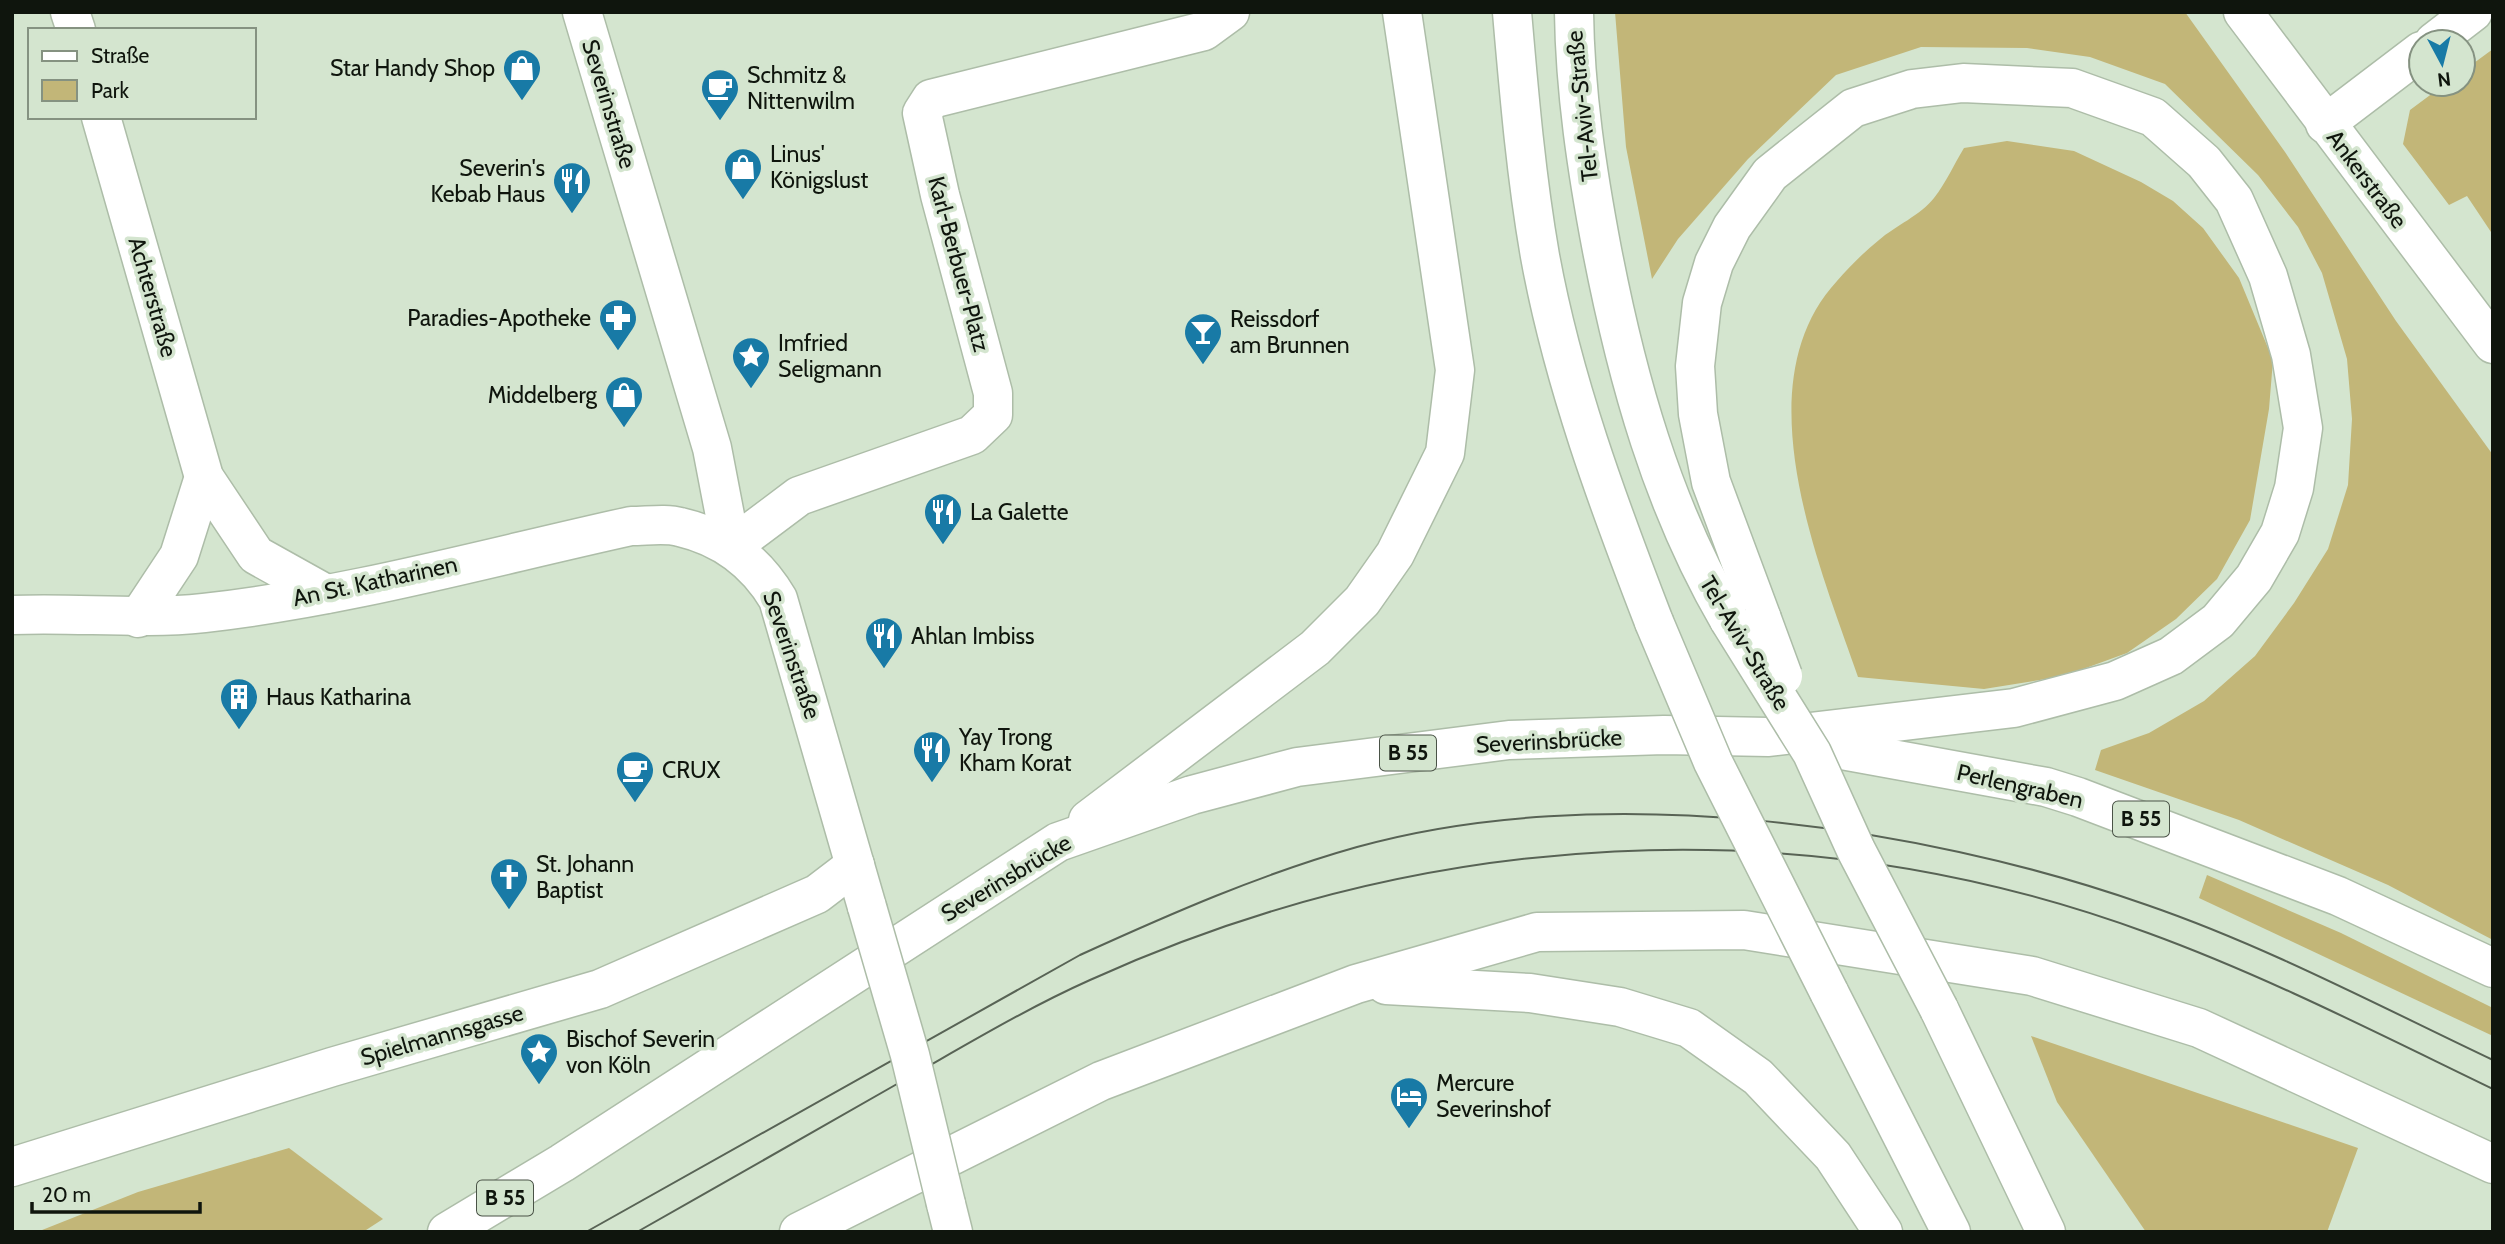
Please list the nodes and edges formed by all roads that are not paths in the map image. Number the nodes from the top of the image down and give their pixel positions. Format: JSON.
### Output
{"nodes":[{"id":1,"x":582,"y":12,"type":"edge"},
{"id":2,"x":1402,"y":12,"type":"edge"},
{"id":3,"x":1512,"y":12,"type":"edge"},
{"id":4,"x":1574,"y":12,"type":"edge"},
{"id":5,"x":2243,"y":12,"type":"edge"},
{"id":6,"x":2473,"y":12,"type":"edge"},
{"id":7,"x":1217,"y":21,"type":"edge"},
{"id":8,"x":2452,"y":28,"type":"edge"},
{"id":9,"x":2407,"y":62,"type":"edge"},
{"id":10,"x":102,"y":119,"type":"edge"},
{"id":11,"x":2325,"y":124,"type":"junction"},
{"id":12,"x":2493,"y":344,"type":"edge"},
{"id":13,"x":204,"y":477,"type":"junction"},
{"id":14,"x":731,"y":547,"type":"junction"},
{"id":15,"x":326,"y":594,"type":"junction"},
{"id":16,"x":12,"y":615,"type":"edge"},
{"id":17,"x":138,"y":618,"type":"junction"},
{"id":18,"x":1745,"y":619,"type":"junction"},
{"id":19,"x":1769,"y":737,"type":"junction"},
{"id":20,"x":1058,"y":842,"type":"junction"},
{"id":21,"x":855,"y":865,"type":"junction"},
{"id":22,"x":2493,"y":968,"type":"edge"},
{"id":23,"x":1356,"y":984,"type":"junction"},
{"id":24,"x":2493,"y":1164,"type":"edge"},
{"id":25,"x":12,"y":1167,"type":"edge"},
{"id":26,"x":949,"y":1218,"type":"edge"},
{"id":27,"x":447,"y":1232,"type":"edge"},
{"id":28,"x":799,"y":1232,"type":"edge"},
{"id":29,"x":1883,"y":1232,"type":"edge"},
{"id":30,"x":1951,"y":1232,"type":"edge"},
{"id":31,"x":2046,"y":1232,"type":"edge"}],
"edges":[{"from":1,"to":14,"type":"main road","name":"Severinstraße"},
{"from":2,"to":20,"type":"main road","number":"B 55"},
{"from":3,"to":30,"type":"main road","bridge":true},
{"from":4,"to":18,"type":"main road","name":"Tel-Aviv-Straße"},
{"from":5,"to":11,"type":"main road","name":"Ankerstraße"},
{"from":6,"to":8,"type":"main road"},
{"from":7,"to":14,"type":"main road","name":"Karl-Berbuer-Platz"},
{"from":9,"to":11,"type":"main road"},
{"from":10,"to":13,"type":"main road","name":"Achterstraße"},
{"from":11,"to":12,"type":"main road","name":"Ankerstraße"},
{"from":13,"to":15,"type":"main road","name":"Achterstraße"},
{"from":13,"to":17,"type":"main road"},
{"from":14,"to":15,"type":"main road","name":"An St. Katharinen"},
{"from":14,"to":21,"type":"main road","name":"Severinstraße"},
{"from":15,"to":17,"type":"main road","name":"An St. Katharinen"},
{"from":16,"to":17,"type":"main road","name":"An St. Katharinen"},
{"from":18,"to":19,"type":"main road"},
{"from":18,"to":31,"type":"main road","name":"Tel-Aviv-Straße","bridge":true},
{"from":19,"to":20,"type":"main road","name":"Severinsbrücke","number":"B 55"},
{"from":19,"to":22,"type":"main road","name":"Perlengraben","number":"B 55"},
{"from":20,"to":27,"type":"main road","name":"Severinsbrücke","number":"B 55"},
{"from":21,"to":25,"type":"main road","name":"Spielmannsgasse"},
{"from":21,"to":26,"type":"main road","name":"Severinstraße","bridge":true},
{"from":23,"to":24,"type":"main road"},
{"from":23,"to":28,"type":"main road"},
{"from":23,"to":29,"type":"main road"}]}
